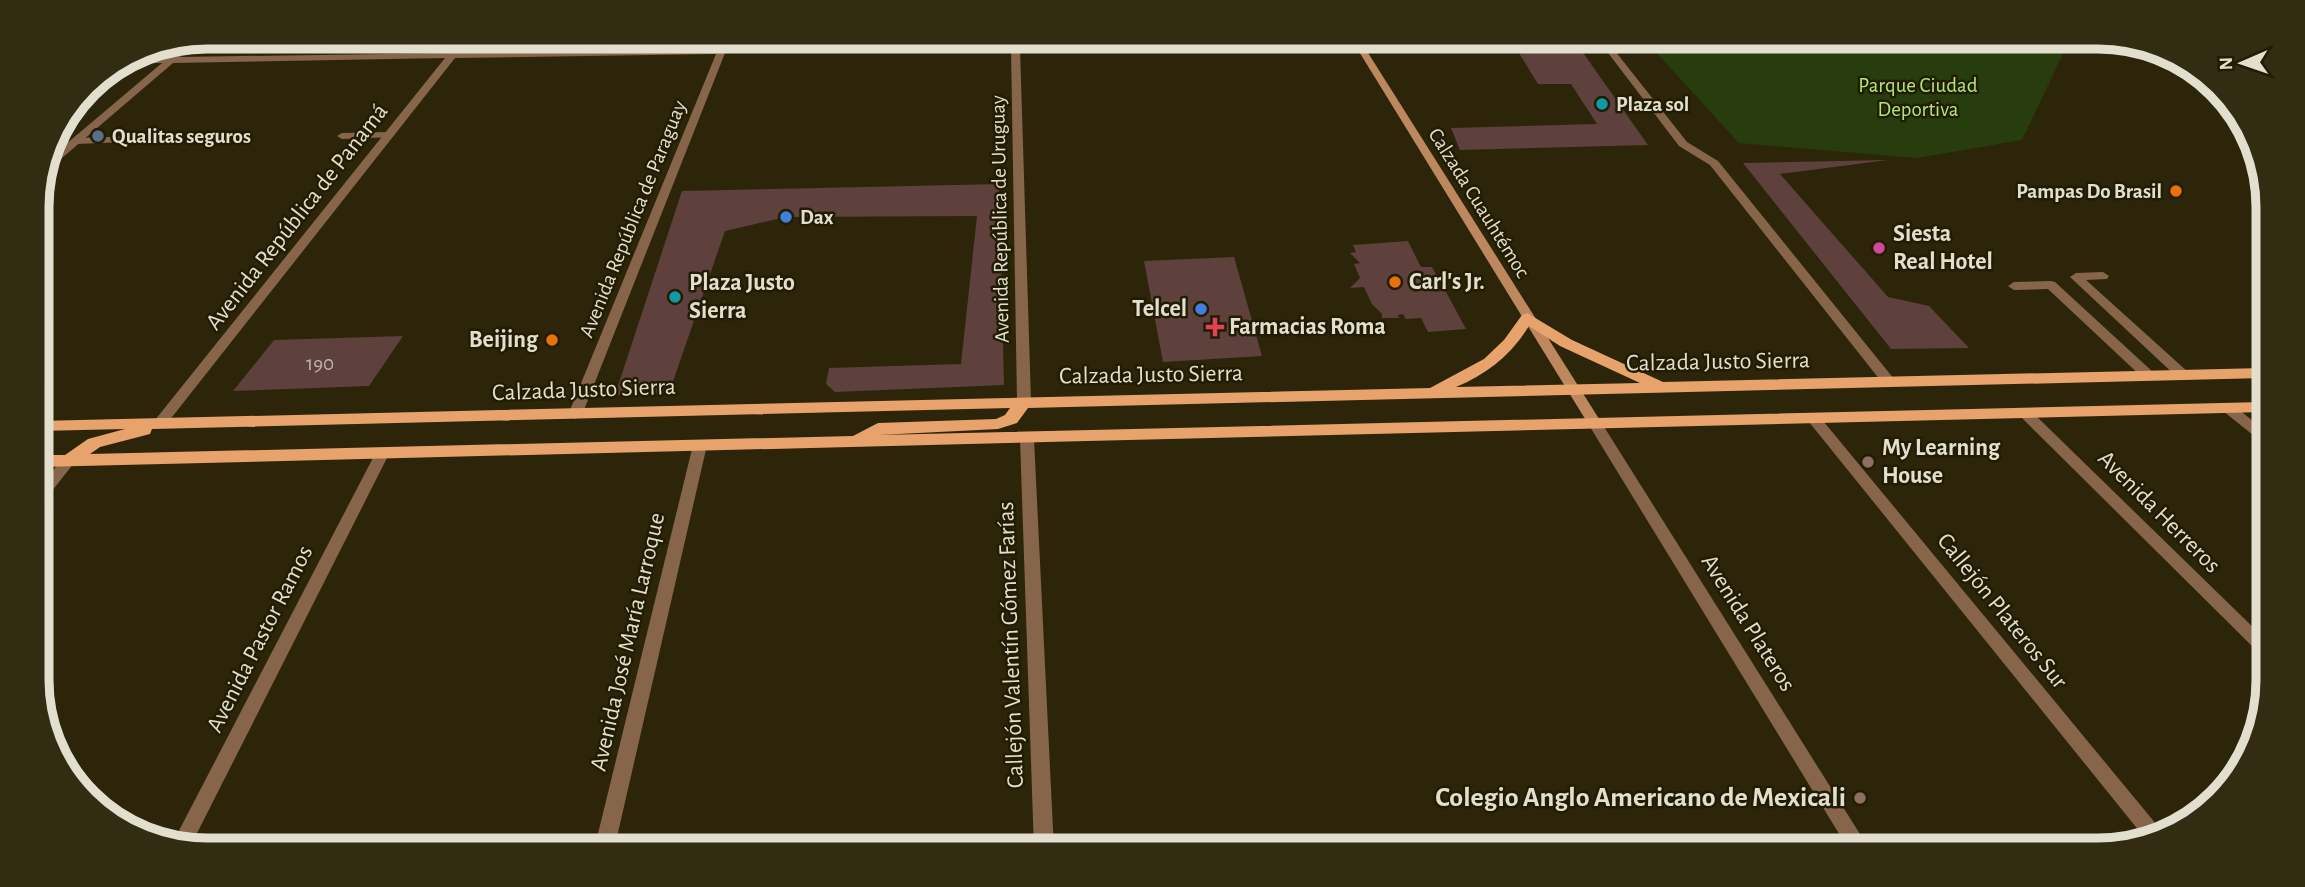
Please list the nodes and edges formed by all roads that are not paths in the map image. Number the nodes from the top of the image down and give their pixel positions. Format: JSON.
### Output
{"nodes":[{"id":1,"x":458,"y":49,"type":"edge"},
{"id":2,"x":722,"y":49,"type":"edge"},
{"id":3,"x":809,"y":49,"type":"edge"},
{"id":4,"x":1015,"y":49,"type":"edge"},
{"id":5,"x":1361,"y":49,"type":"edge"},
{"id":6,"x":1609,"y":49,"type":"edge"},
{"id":7,"x":182,"y":51,"type":"edge"},
{"id":8,"x":721,"y":52,"type":"junction"},
{"id":9,"x":452,"y":56,"type":"junction"},
{"id":10,"x":146,"y":61,"type":"edge"},
{"id":11,"x":171,"y":61,"type":"junction"},
{"id":12,"x":389,"y":135,"type":"junction"},
{"id":13,"x":342,"y":136,"type":"dead end"},
{"id":14,"x":145,"y":139,"type":"dead end"},
{"id":15,"x":76,"y":141,"type":"junction"},
{"id":16,"x":57,"y":157,"type":"edge"},
{"id":17,"x":2103,"y":276,"type":"dead end"},
{"id":18,"x":2014,"y":286,"type":"dead end"},
{"id":19,"x":1527,"y":318,"type":"junction"},
{"id":20,"x":2256,"y":373,"type":"edge"},
{"id":21,"x":2183,"y":375,"type":"junction"},
{"id":22,"x":2149,"y":376,"type":"junction"},
{"id":23,"x":1889,"y":382,"type":"junction"},
{"id":24,"x":1665,"y":387,"type":"junction"},
{"id":25,"x":1572,"y":389,"type":"junction"},
{"id":26,"x":1417,"y":395,"type":"junction"},
{"id":27,"x":1024,"y":401,"type":"junction"},
{"id":28,"x":2256,"y":407,"type":"edge"},
{"id":29,"x":2228,"y":408,"type":"junction"},
{"id":30,"x":2026,"y":414,"type":"junction"},
{"id":31,"x":575,"y":415,"type":"junction"},
{"id":32,"x":1814,"y":419,"type":"junction"},
{"id":33,"x":1594,"y":422,"type":"junction"},
{"id":34,"x":160,"y":424,"type":"junction"},
{"id":35,"x":49,"y":426,"type":"edge"},
{"id":36,"x":2256,"y":430,"type":"edge"},
{"id":37,"x":1027,"y":439,"type":"junction"},
{"id":38,"x":855,"y":442,"type":"junction"},
{"id":39,"x":700,"y":445,"type":"junction"},
{"id":40,"x":382,"y":453,"type":"junction"},
{"id":41,"x":69,"y":460,"type":"junction"},
{"id":42,"x":49,"y":461,"type":"edge"},
{"id":43,"x":49,"y":485,"type":"edge"},
{"id":44,"x":2256,"y":640,"type":"edge"},
{"id":45,"x":2150,"y":829,"type":"edge"},
{"id":46,"x":186,"y":837,"type":"edge"},
{"id":47,"x":607,"y":838,"type":"edge"},
{"id":48,"x":1044,"y":838,"type":"edge"},
{"id":49,"x":1853,"y":838,"type":"edge"}],
"edges":[{"from":1,"to":9,"type":"street","name":"Avenida República de Panamá"},
{"from":2,"to":8,"type":"street","name":"Avenida República de Paraguay"},
{"from":3,"to":8,"type":"street"},
{"from":4,"to":27,"type":"street","name":"Avenida República de Uruguay"},
{"from":5,"to":19,"type":"main road","name":"Calzada Cuauhtémoc"},
{"from":6,"to":23,"type":"street"},
{"from":7,"to":11,"type":"street"},
{"from":8,"to":9,"type":"street"},
{"from":8,"to":31,"type":"street","name":"Avenida República de Paraguay"},
{"from":9,"to":11,"type":"street"},
{"from":9,"to":12,"type":"street","name":"Avenida República de Panamá"},
{"from":10,"to":11,"type":"street"},
{"from":11,"to":15,"type":"street"},
{"from":12,"to":13,"type":"street"},
{"from":12,"to":34,"type":"street","name":"Avenida República de Panamá"},
{"from":14,"to":15,"type":"street"},
{"from":15,"to":16,"type":"street"},
{"from":17,"to":21,"type":"street"},
{"from":18,"to":22,"type":"street"},
{"from":19,"to":24,"type":"main road"},
{"from":19,"to":25,"type":"main road","name":"Calzada Cuauhtémoc"},
{"from":19,"to":26,"type":"main road"},
{"from":20,"to":21,"type":"main road","name":"Calzada Justo Sierra"},
{"from":21,"to":22,"type":"main road","name":"Calzada Justo Sierra"},
{"from":22,"to":23,"type":"main road","name":"Calzada Justo Sierra"},
{"from":23,"to":24,"type":"main road","name":"Calzada Justo Sierra"},
{"from":24,"to":25,"type":"main road","name":"Calzada Justo Sierra"},
{"from":25,"to":26,"type":"main road","name":"Calzada Justo Sierra"},
{"from":25,"to":33,"type":"main road","name":"Calzada Cuauhtémoc"},
{"from":26,"to":27,"type":"main road","name":"Calzada Justo Sierra"},
{"from":27,"to":31,"type":"main road","name":"Calzada Justo Sierra"},
{"from":27,"to":38,"type":"main road"},
{"from":28,"to":29,"type":"main road"},
{"from":29,"to":30,"type":"main road"},
{"from":29,"to":36,"type":"street"},
{"from":30,"to":32,"type":"main road"},
{"from":30,"to":44,"type":"street","name":"Avenida Herreros"},
{"from":31,"to":34,"type":"main road","name":"Calzada Justo Sierra"},
{"from":32,"to":33,"type":"main road"},
{"from":32,"to":45,"type":"street","name":"Callejón Plateros Sur"},
{"from":33,"to":37,"type":"main road"},
{"from":33,"to":49,"type":"street","name":"Avenida Plateros"},
{"from":34,"to":35,"type":"main road","name":"Calzada Justo Sierra"},
{"from":34,"to":41,"type":"main road"},
{"from":37,"to":38,"type":"main road"},
{"from":37,"to":48,"type":"street","name":"Callejón Valentín Gómez Farías"},
{"from":38,"to":39,"type":"main road"},
{"from":39,"to":40,"type":"main road"},
{"from":39,"to":47,"type":"street","name":"Avenida José María Larroque"},
{"from":40,"to":41,"type":"main road"},
{"from":40,"to":46,"type":"street","name":"Avenida Pastor Ramos"},
{"from":41,"to":42,"type":"main road"},
{"from":41,"to":43,"type":"street"}]}
